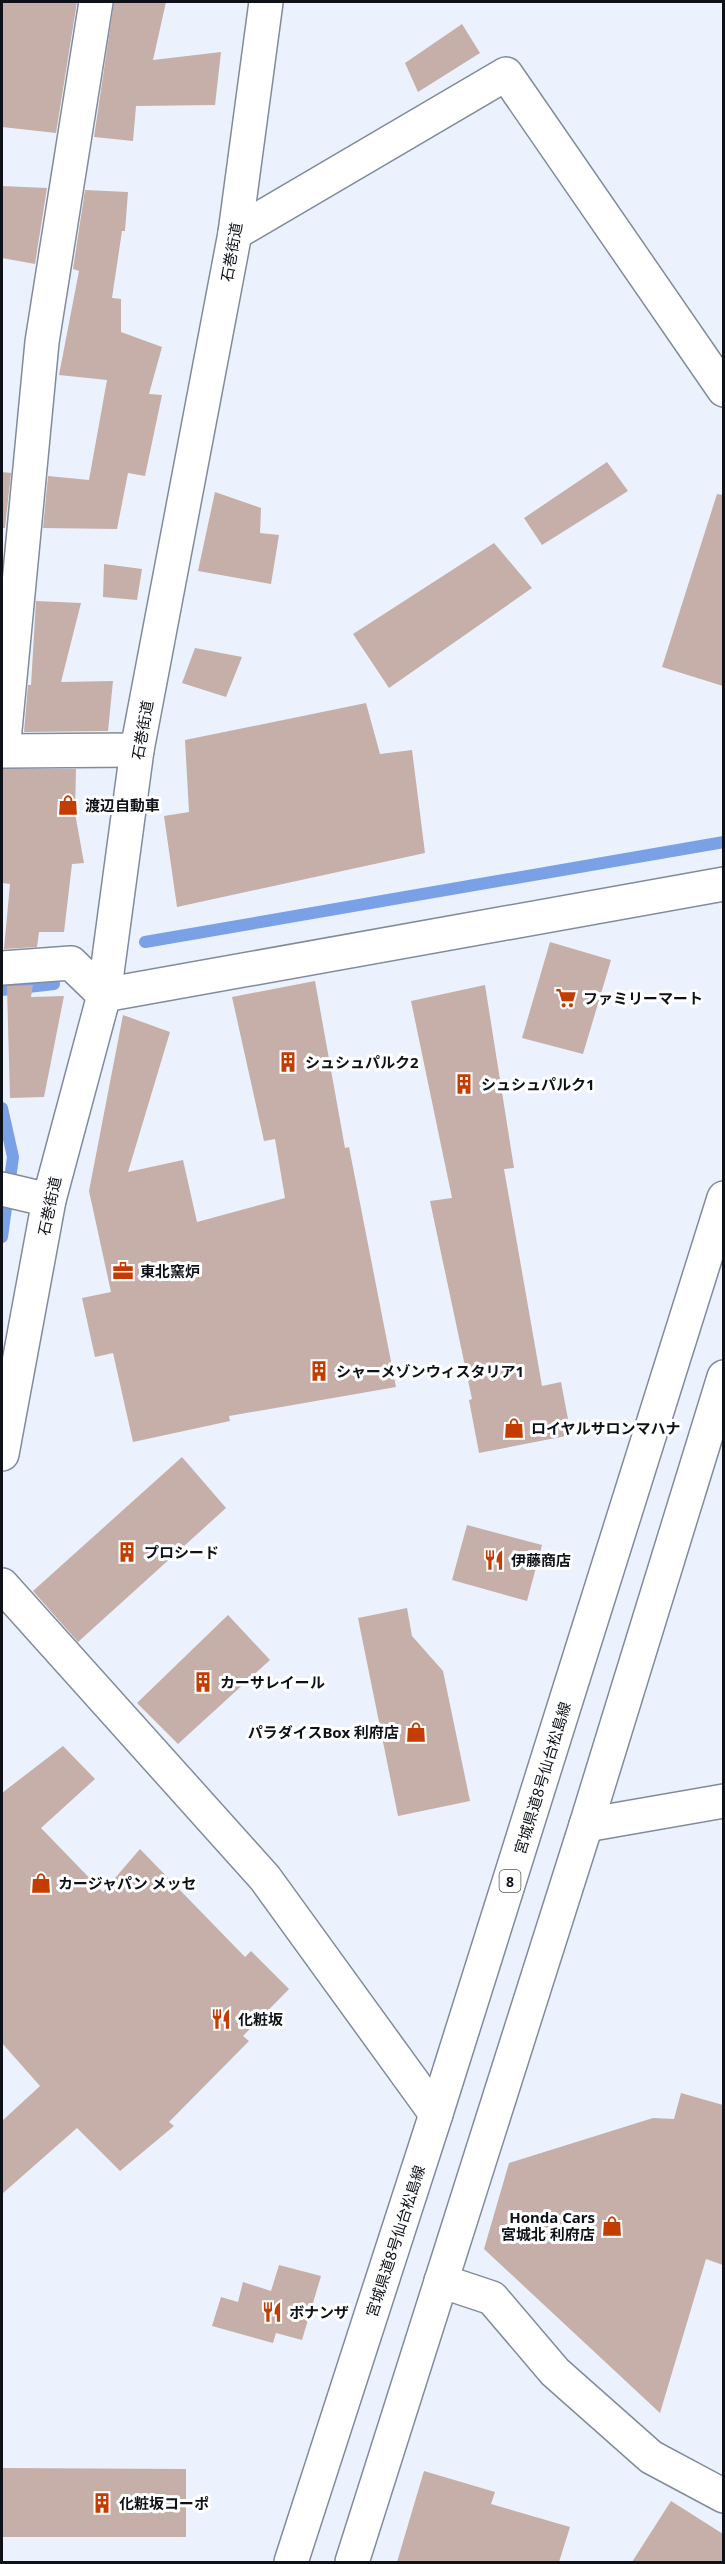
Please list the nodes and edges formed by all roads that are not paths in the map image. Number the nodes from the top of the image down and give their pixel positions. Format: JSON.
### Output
{"nodes":[{"id":1,"x":96,"y":2,"type":"edge"},
{"id":2,"x":266,"y":2,"type":"edge"},
{"id":3,"x":236,"y":233,"type":"junction"},
{"id":4,"x":723,"y":390,"type":"edge"},
{"id":5,"x":137,"y":750,"type":"junction"},
{"id":6,"x":723,"y":884,"type":"edge"},
{"id":7,"x":2,"y":968,"type":"edge"},
{"id":8,"x":104,"y":995,"type":"junction"},
{"id":9,"x":2,"y":1189,"type":"edge"},
{"id":10,"x":42,"y":1198,"type":"junction"},
{"id":11,"x":723,"y":1198,"type":"edge"},
{"id":12,"x":723,"y":1377,"type":"edge"},
{"id":13,"x":2,"y":1454,"type":"edge"},
{"id":14,"x":2,"y":1585,"type":"edge"},
{"id":15,"x":723,"y":1801,"type":"edge"},
{"id":16,"x":586,"y":1825,"type":"junction"},
{"id":17,"x":436,"y":2114,"type":"junction"},
{"id":18,"x":441,"y":2281,"type":"junction"},
{"id":19,"x":723,"y":2496,"type":"edge"},
{"id":20,"x":291,"y":2562,"type":"edge"},
{"id":21,"x":352,"y":2562,"type":"edge"}],
"edges":[{"from":1,"to":5,"type":"street"},
{"from":2,"to":3,"type":"street","name":"石巻街道"},
{"from":3,"to":4,"type":"street"},
{"from":3,"to":5,"type":"street","name":"石巻街道"},
{"from":5,"to":8,"type":"street","name":"石巻街道"},
{"from":6,"to":8,"type":"street"},
{"from":7,"to":8,"type":"street"},
{"from":8,"to":10,"type":"street","name":"石巻街道"},
{"from":9,"to":10,"type":"street"},
{"from":10,"to":13,"type":"street","name":"石巻街道"},
{"from":11,"to":17,"type":"street","name":"宮城県道8号仙台松島線","number":"8"},
{"from":12,"to":16,"type":"street"},
{"from":14,"to":17,"type":"street"},
{"from":15,"to":16,"type":"street"},
{"from":16,"to":18,"type":"street"},
{"from":17,"to":20,"type":"street","name":"宮城県道8号仙台松島線","number":"8"},
{"from":18,"to":19,"type":"street"},
{"from":18,"to":21,"type":"street"}]}
